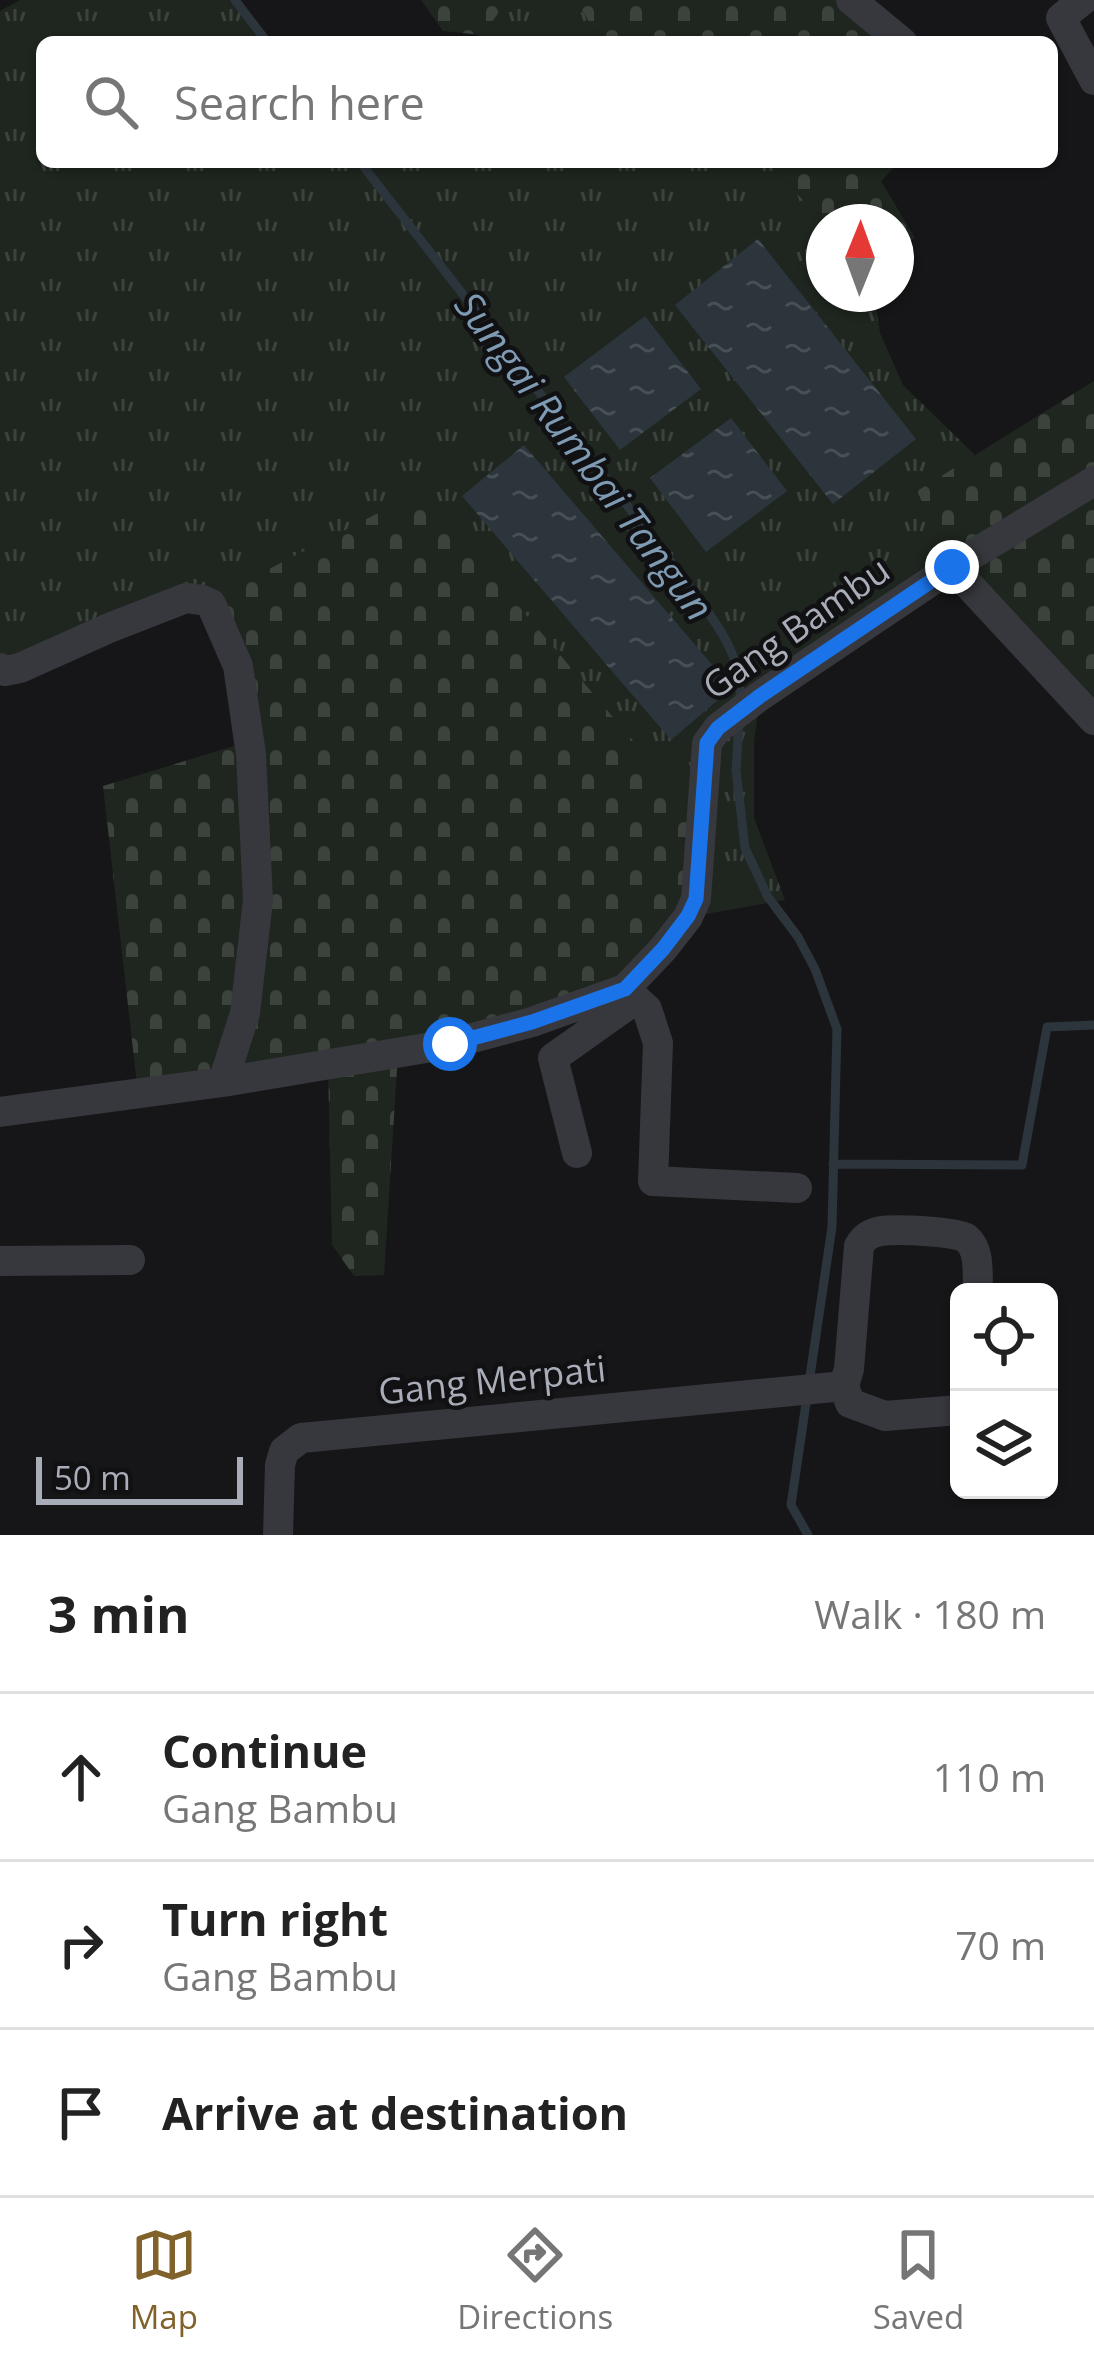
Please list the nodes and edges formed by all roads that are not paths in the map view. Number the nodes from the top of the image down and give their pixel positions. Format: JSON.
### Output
{"nodes":[{"id":1,"x":851,"y":0,"type":"edge"},
{"id":2,"x":1059,"y":15,"type":"edge"},
{"id":3,"x":895,"y":36,"type":"edge"},
{"id":4,"x":1094,"y":80,"type":"edge"},
{"id":5,"x":1094,"y":481,"type":"edge"},
{"id":6,"x":952,"y":567,"type":"junction"},
{"id":7,"x":0,"y":668,"type":"edge"},
{"id":8,"x":1094,"y":721,"type":"edge"},
{"id":9,"x":630,"y":994,"type":"junction"},
{"id":10,"x":223,"y":1082,"type":"junction"},
{"id":11,"x":0,"y":1112,"type":"edge"},
{"id":12,"x":577,"y":1153,"type":"dead end"},
{"id":13,"x":796,"y":1188,"type":"dead end"},
{"id":14,"x":130,"y":1260,"type":"dead end"},
{"id":15,"x":0,"y":1261,"type":"edge"},
{"id":16,"x":978,"y":1283,"type":"edge"},
{"id":17,"x":822,"y":1388,"type":"junction"},
{"id":18,"x":950,"y":1411,"type":"edge"},
{"id":19,"x":278,"y":1535,"type":"edge"}],
"edges":[{"from":1,"to":3,"type":"street"},
{"from":2,"to":4,"type":"street"},
{"from":5,"to":6,"type":"street","name":"Gang Bambu"},
{"from":6,"to":8,"type":"street"},
{"from":6,"to":9,"type":"street","name":"Gang Bambu"},
{"from":7,"to":10,"type":"street"},
{"from":9,"to":10,"type":"street","name":"Gang Bambu"},
{"from":9,"to":12,"type":"street"},
{"from":9,"to":13,"type":"street"},
{"from":10,"to":11,"type":"street","name":"Gang Bambu"},
{"from":14,"to":15,"type":"street"},
{"from":16,"to":17,"type":"street"},
{"from":17,"to":18,"type":"street"},
{"from":17,"to":19,"type":"street","name":"Gang Merpati"}]}
